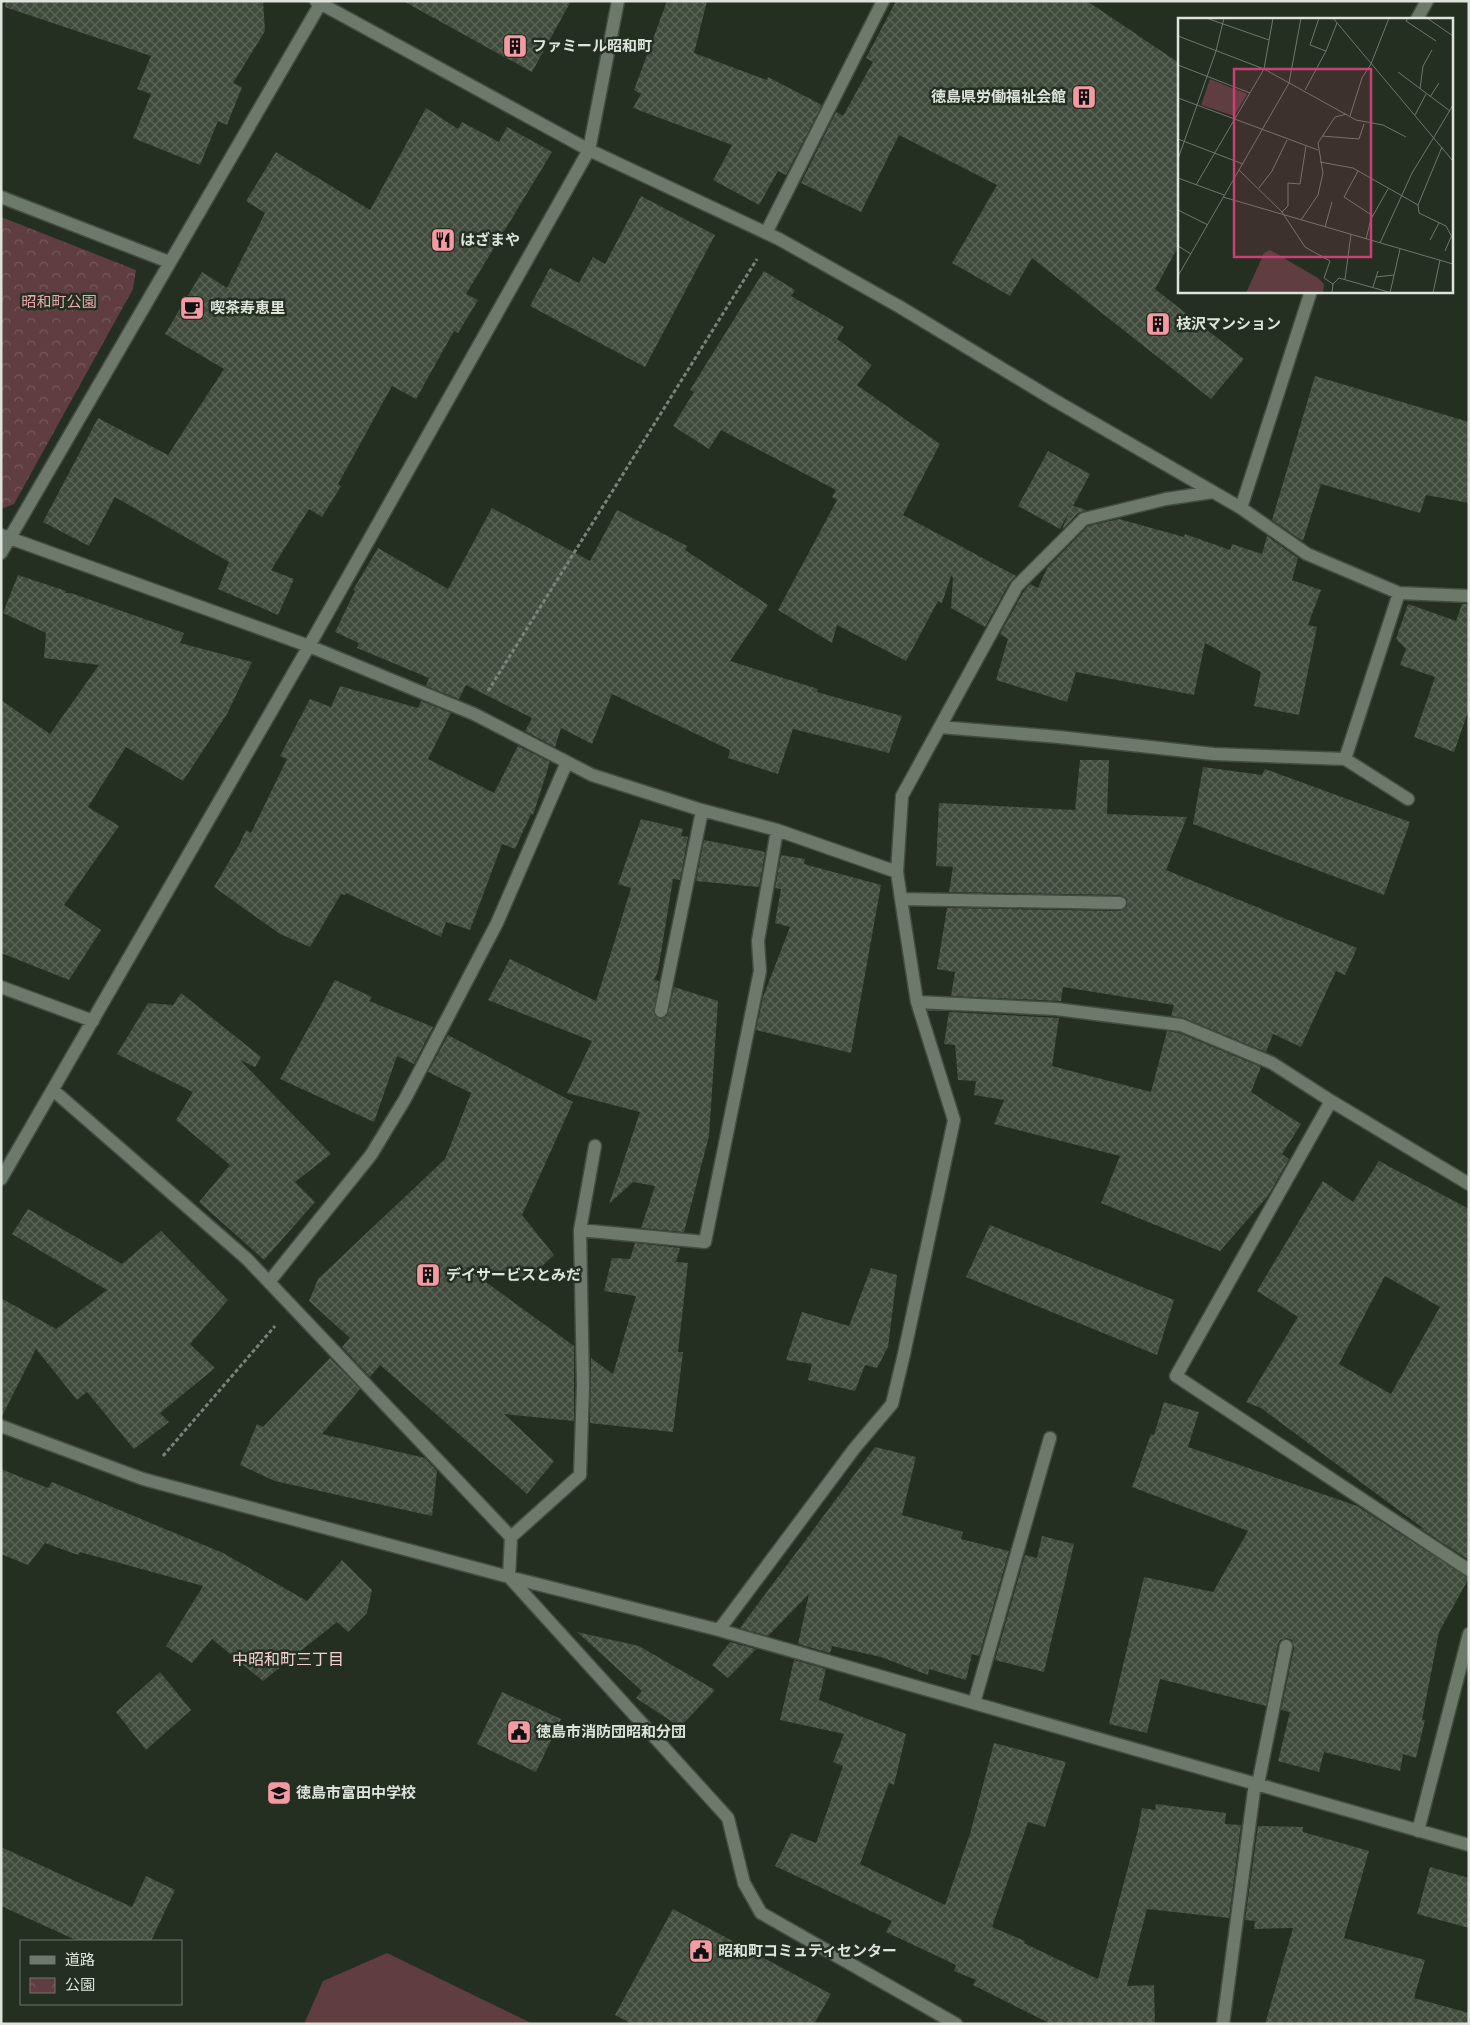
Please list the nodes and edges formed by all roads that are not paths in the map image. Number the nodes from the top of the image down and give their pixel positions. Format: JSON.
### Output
{"nodes":[{"id":1,"x":618,"y":1,"type":"edge"},
{"id":2,"x":883,"y":1,"type":"edge"},
{"id":3,"x":1427,"y":1,"type":"edge"},
{"id":4,"x":320,"y":2,"type":"edge"},
{"id":5,"x":1418,"y":18,"type":"edge"},
{"id":6,"x":589,"y":150,"type":"junction"},
{"id":7,"x":1,"y":197,"type":"edge"},
{"id":8,"x":769,"y":234,"type":"junction"},
{"id":9,"x":168,"y":262,"type":"junction"},
{"id":10,"x":1311,"y":292,"type":"edge"},
{"id":11,"x":1213,"y":492,"type":"junction"},
{"id":12,"x":1241,"y":508,"type":"junction"},
{"id":13,"x":6,"y":537,"type":"edge"},
{"id":14,"x":1,"y":553,"type":"edge"},
{"id":15,"x":1400,"y":593,"type":"junction"},
{"id":16,"x":1469,"y":596,"type":"edge"},
{"id":17,"x":309,"y":646,"type":"junction"},
{"id":18,"x":940,"y":727,"type":"junction"},
{"id":19,"x":1345,"y":759,"type":"junction"},
{"id":20,"x":567,"y":762,"type":"junction"},
{"id":21,"x":1408,"y":799,"type":"dead end"},
{"id":22,"x":702,"y":811,"type":"junction"},
{"id":23,"x":777,"y":830,"type":"junction"},
{"id":24,"x":897,"y":872,"type":"junction"},
{"id":25,"x":901,"y":898,"type":"junction"},
{"id":26,"x":1120,"y":903,"type":"dead end"},
{"id":27,"x":1,"y":987,"type":"edge"},
{"id":28,"x":918,"y":1002,"type":"junction"},
{"id":29,"x":662,"y":1011,"type":"dead end"},
{"id":30,"x":93,"y":1021,"type":"junction"},
{"id":31,"x":53,"y":1090,"type":"junction"},
{"id":32,"x":1331,"y":1101,"type":"junction"},
{"id":33,"x":595,"y":1146,"type":"dead end"},
{"id":34,"x":1,"y":1179,"type":"edge"},
{"id":35,"x":1469,"y":1184,"type":"edge"},
{"id":36,"x":580,"y":1230,"type":"junction"},
{"id":37,"x":269,"y":1282,"type":"junction"},
{"id":38,"x":1,"y":1426,"type":"edge"},
{"id":39,"x":1050,"y":1438,"type":"dead end"},
{"id":40,"x":511,"y":1537,"type":"junction"},
{"id":41,"x":1469,"y":1570,"type":"edge"},
{"id":42,"x":509,"y":1577,"type":"junction"},
{"id":43,"x":719,"y":1630,"type":"junction"},
{"id":44,"x":1469,"y":1634,"type":"edge"},
{"id":45,"x":1286,"y":1646,"type":"dead end"},
{"id":46,"x":974,"y":1703,"type":"junction"},
{"id":47,"x":1256,"y":1783,"type":"junction"},
{"id":48,"x":1418,"y":1830,"type":"junction"},
{"id":49,"x":1469,"y":1845,"type":"edge"},
{"id":50,"x":956,"y":2024,"type":"edge"},
{"id":51,"x":1223,"y":2024,"type":"edge"}],
"edges":[{"from":1,"to":6,"type":"street"},
{"from":2,"to":8,"type":"street"},
{"from":3,"to":5,"type":"street"},
{"from":4,"to":6,"type":"street"},
{"from":4,"to":9,"type":"street"},
{"from":6,"to":8,"type":"street"},
{"from":6,"to":17,"type":"street"},
{"from":7,"to":9,"type":"street"},
{"from":8,"to":11,"type":"street"},
{"from":9,"to":13,"type":"street"},
{"from":10,"to":12,"type":"street"},
{"from":11,"to":12,"type":"street"},
{"from":11,"to":18,"type":"street"},
{"from":12,"to":15,"type":"street"},
{"from":13,"to":14,"type":"street"},
{"from":13,"to":17,"type":"street"},
{"from":15,"to":16,"type":"street"},
{"from":15,"to":19,"type":"street"},
{"from":17,"to":20,"type":"street"},
{"from":17,"to":30,"type":"street"},
{"from":18,"to":19,"type":"street"},
{"from":18,"to":24,"type":"street"},
{"from":19,"to":21,"type":"street"},
{"from":20,"to":22,"type":"street"},
{"from":20,"to":37,"type":"street"},
{"from":22,"to":23,"type":"street"},
{"from":22,"to":29,"type":"street"},
{"from":23,"to":24,"type":"street"},
{"from":23,"to":36,"type":"street"},
{"from":24,"to":25,"type":"street"},
{"from":25,"to":26,"type":"street"},
{"from":25,"to":28,"type":"street"},
{"from":27,"to":30,"type":"street"},
{"from":28,"to":32,"type":"street"},
{"from":28,"to":43,"type":"street"},
{"from":30,"to":31,"type":"street"},
{"from":31,"to":34,"type":"street"},
{"from":31,"to":37,"type":"street"},
{"from":32,"to":35,"type":"street"},
{"from":32,"to":41,"type":"street"},
{"from":33,"to":36,"type":"street"},
{"from":36,"to":40,"type":"street"},
{"from":37,"to":40,"type":"street"},
{"from":38,"to":42,"type":"street"},
{"from":39,"to":46,"type":"street"},
{"from":40,"to":42,"type":"street"},
{"from":42,"to":43,"type":"street"},
{"from":42,"to":50,"type":"street"},
{"from":43,"to":46,"type":"street"},
{"from":44,"to":48,"type":"street"},
{"from":45,"to":47,"type":"street"},
{"from":46,"to":47,"type":"street"},
{"from":47,"to":48,"type":"street"},
{"from":47,"to":51,"type":"street"},
{"from":48,"to":49,"type":"street"}]}
